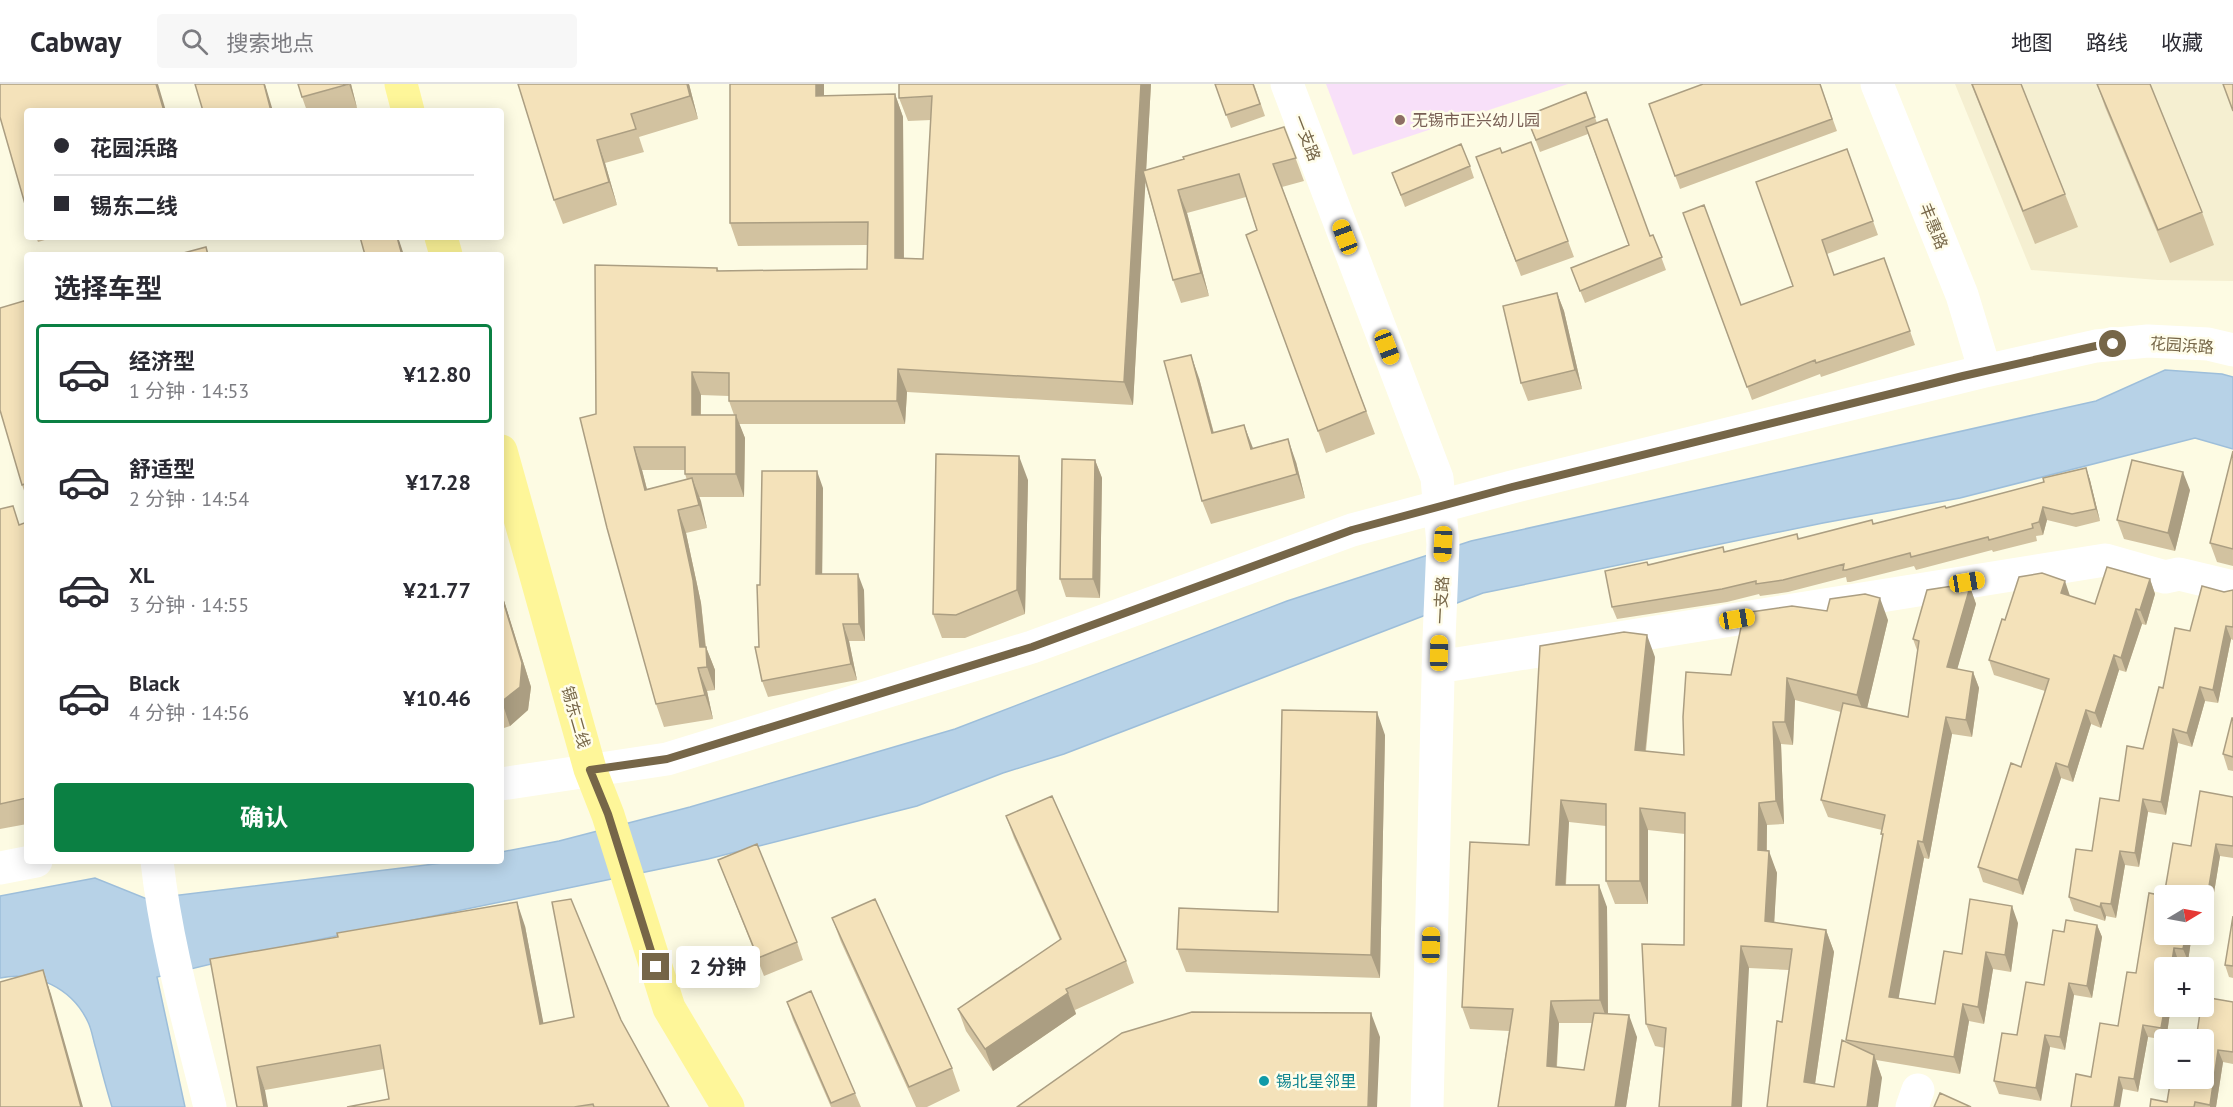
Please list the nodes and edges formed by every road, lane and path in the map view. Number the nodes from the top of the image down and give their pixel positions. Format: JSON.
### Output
{"nodes":[{"id":1,"x":401,"y":84,"type":"edge"},
{"id":2,"x":1287,"y":84,"type":"edge"},
{"id":3,"x":1877,"y":84,"type":"edge"},
{"id":4,"x":407,"y":108,"type":"edge"},
{"id":5,"x":2233,"y":350,"type":"edge"},
{"id":6,"x":1985,"y":371,"type":"junction"},
{"id":7,"x":504,"y":462,"type":"edge"},
{"id":8,"x":1440,"y":506,"type":"junction"},
{"id":9,"x":2233,"y":587,"type":"edge"},
{"id":10,"x":1439,"y":653,"type":"junction"},
{"id":11,"x":590,"y":770,"type":"junction"},
{"id":12,"x":504,"y":784,"type":"edge"},
{"id":13,"x":24,"y":863,"type":"edge"},
{"id":14,"x":0,"y":868,"type":"edge"},
{"id":15,"x":159,"y":876,"type":"edge"},
{"id":16,"x":210,"y":1107,"type":"edge"},
{"id":17,"x":728,"y":1107,"type":"edge"},
{"id":18,"x":1427,"y":1107,"type":"edge"}],
"edges":[{"from":1,"to":4,"type":"main road"},
{"from":2,"to":8,"type":"street","name":"一支路"},
{"from":3,"to":6,"type":"street","name":"丰惠路"},
{"from":5,"to":6,"type":"street","name":"花园浜路"},
{"from":6,"to":8,"type":"street","name":"花园浜路"},
{"from":7,"to":11,"type":"main road","name":"锡东二线"},
{"from":8,"to":10,"type":"street","name":"一支路"},
{"from":8,"to":11,"type":"street","name":"花园浜路"},
{"from":9,"to":10,"type":"street"},
{"from":10,"to":18,"type":"street","name":"一支路"},
{"from":11,"to":12,"type":"street","name":"花园浜路"},
{"from":11,"to":17,"type":"main road","name":"锡东二线"},
{"from":13,"to":14,"type":"street"},
{"from":15,"to":16,"type":"street"}]}
